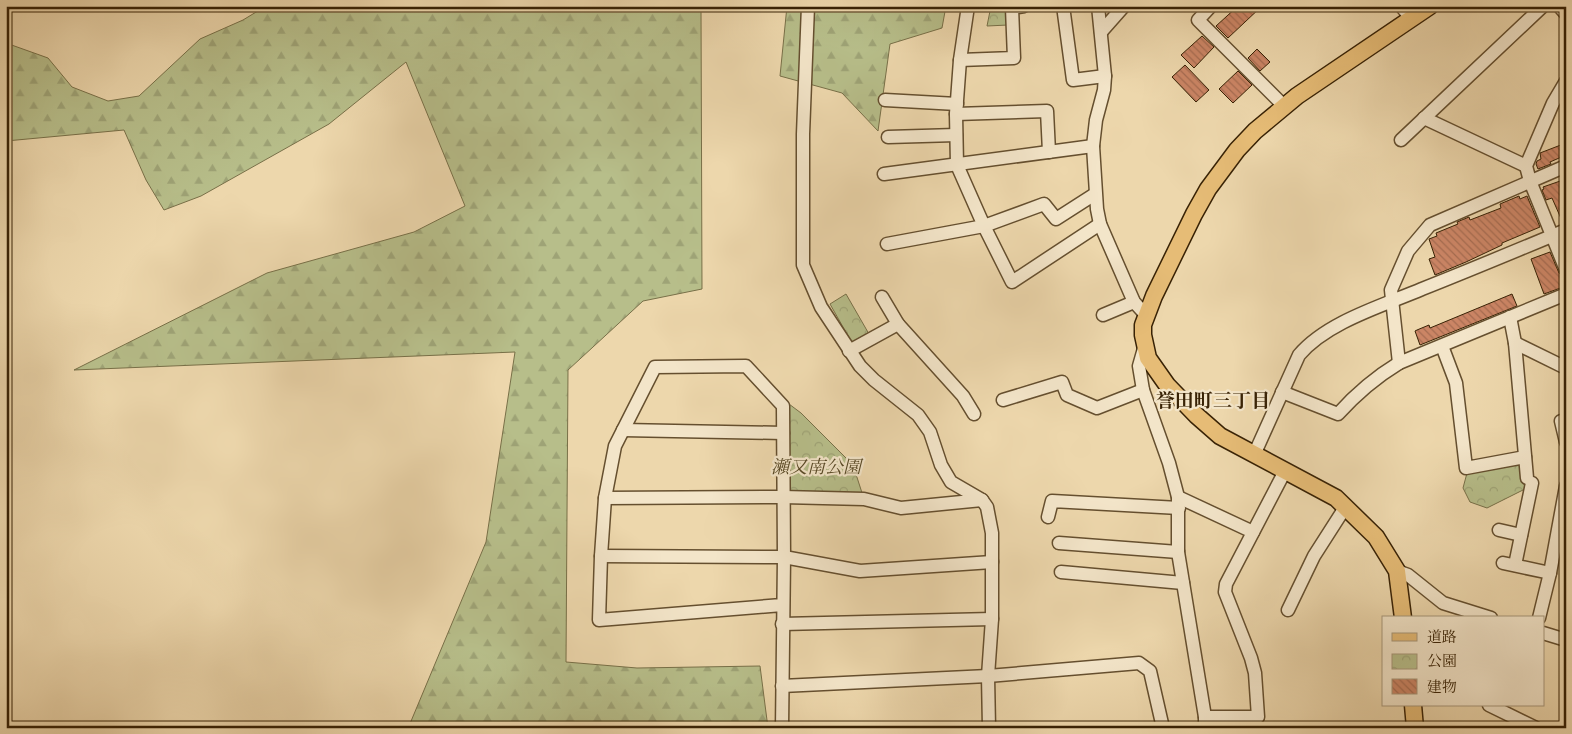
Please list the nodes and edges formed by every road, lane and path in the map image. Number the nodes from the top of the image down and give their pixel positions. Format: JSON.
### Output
{"nodes":[{"id":1,"x":808,"y":6,"type":"edge"},
{"id":2,"x":968,"y":6,"type":"edge"},
{"id":3,"x":1024,"y":6,"type":"edge"},
{"id":4,"x":1063,"y":6,"type":"edge"},
{"id":5,"x":1098,"y":6,"type":"edge"},
{"id":6,"x":1124,"y":6,"type":"edge"},
{"id":7,"x":1211,"y":6,"type":"edge"},
{"id":8,"x":1430,"y":6,"type":"edge"},
{"id":9,"x":1543,"y":6,"type":"edge"},
{"id":10,"x":1559,"y":6,"type":"edge"},
{"id":11,"x":1406,"y":12,"type":"edge"},
{"id":12,"x":1566,"y":14,"type":"edge"},
{"id":13,"x":1102,"y":32,"type":"junction"},
{"id":14,"x":960,"y":60,"type":"junction"},
{"id":15,"x":1105,"y":76,"type":"junction"},
{"id":16,"x":1566,"y":81,"type":"edge"},
{"id":17,"x":1566,"y":98,"type":"edge"},
{"id":18,"x":885,"y":100,"type":"dead end"},
{"id":19,"x":1553,"y":103,"type":"junction"},
{"id":20,"x":1284,"y":106,"type":"junction"},
{"id":21,"x":956,"y":109,"type":"junction"},
{"id":22,"x":1424,"y":118,"type":"junction"},
{"id":23,"x":956,"y":136,"type":"junction"},
{"id":24,"x":888,"y":137,"type":"dead end"},
{"id":25,"x":1401,"y":140,"type":"dead end"},
{"id":26,"x":1094,"y":146,"type":"junction"},
{"id":27,"x":1049,"y":152,"type":"junction"},
{"id":28,"x":957,"y":164,"type":"junction"},
{"id":29,"x":1526,"y":166,"type":"junction"},
{"id":30,"x":1566,"y":166,"type":"edge"},
{"id":31,"x":884,"y":174,"type":"dead end"},
{"id":32,"x":1530,"y":181,"type":"junction"},
{"id":33,"x":1095,"y":194,"type":"junction"},
{"id":34,"x":1100,"y":224,"type":"junction"},
{"id":35,"x":984,"y":226,"type":"junction"},
{"id":36,"x":1566,"y":230,"type":"edge"},
{"id":37,"x":1553,"y":235,"type":"junction"},
{"id":38,"x":887,"y":244,"type":"dead end"},
{"id":39,"x":1566,"y":270,"type":"edge"},
{"id":40,"x":1566,"y":294,"type":"edge"},
{"id":41,"x":882,"y":298,"type":"dead end"},
{"id":42,"x":1393,"y":301,"type":"junction"},
{"id":43,"x":1134,"y":302,"type":"junction"},
{"id":44,"x":1103,"y":315,"type":"dead end"},
{"id":45,"x":1146,"y":315,"type":"junction"},
{"id":46,"x":1510,"y":317,"type":"junction"},
{"id":47,"x":898,"y":324,"type":"junction"},
{"id":48,"x":1515,"y":343,"type":"junction"},
{"id":49,"x":1145,"y":345,"type":"junction"},
{"id":50,"x":1442,"y":346,"type":"junction"},
{"id":51,"x":849,"y":351,"type":"junction"},
{"id":52,"x":1399,"y":363,"type":"junction"},
{"id":53,"x":1566,"y":368,"type":"edge"},
{"id":54,"x":1143,"y":390,"type":"junction"},
{"id":55,"x":1282,"y":392,"type":"junction"},
{"id":56,"x":1003,"y":400,"type":"dead end"},
{"id":57,"x":974,"y":414,"type":"dead end"},
{"id":58,"x":1560,"y":421,"type":"dead end"},
{"id":59,"x":624,"y":430,"type":"junction"},
{"id":60,"x":783,"y":433,"type":"junction"},
{"id":61,"x":1566,"y":442,"type":"edge"},
{"id":62,"x":1254,"y":455,"type":"junction"},
{"id":63,"x":1525,"y":457,"type":"junction"},
{"id":64,"x":1285,"y":471,"type":"junction"},
{"id":65,"x":1566,"y":486,"type":"edge"},
{"id":66,"x":783,"y":497,"type":"junction"},
{"id":67,"x":605,"y":498,"type":"junction"},
{"id":68,"x":982,"y":500,"type":"junction"},
{"id":69,"x":1179,"y":502,"type":"junction"},
{"id":70,"x":1346,"y":506,"type":"junction"},
{"id":71,"x":1048,"y":517,"type":"dead end"},
{"id":72,"x":1499,"y":530,"type":"dead end"},
{"id":73,"x":1253,"y":532,"type":"junction"},
{"id":74,"x":1521,"y":535,"type":"junction"},
{"id":75,"x":1059,"y":543,"type":"dead end"},
{"id":76,"x":1178,"y":552,"type":"junction"},
{"id":77,"x":600,"y":556,"type":"junction"},
{"id":78,"x":784,"y":557,"type":"junction"},
{"id":79,"x":992,"y":562,"type":"junction"},
{"id":80,"x":1397,"y":571,"type":"junction"},
{"id":81,"x":1061,"y":572,"type":"dead end"},
{"id":82,"x":1550,"y":573,"type":"junction"},
{"id":83,"x":1183,"y":583,"type":"junction"},
{"id":84,"x":782,"y":604,"type":"junction"},
{"id":85,"x":1288,"y":610,"type":"dead end"},
{"id":86,"x":1403,"y":616,"type":"edge"},
{"id":87,"x":1484,"y":616,"type":"edge"},
{"id":88,"x":1539,"y":616,"type":"edge"},
{"id":89,"x":992,"y":618,"type":"junction"},
{"id":90,"x":782,"y":624,"type":"junction"},
{"id":91,"x":1544,"y":633,"type":"edge"},
{"id":92,"x":1566,"y":640,"type":"edge"},
{"id":93,"x":988,"y":676,"type":"junction"},
{"id":94,"x":782,"y":686,"type":"junction"},
{"id":95,"x":1413,"y":706,"type":"edge"},
{"id":96,"x":1491,"y":706,"type":"edge"},
{"id":97,"x":1205,"y":722,"type":"edge"},
{"id":98,"x":782,"y":728,"type":"edge"},
{"id":99,"x":988,"y":728,"type":"edge"},
{"id":100,"x":1163,"y":728,"type":"edge"},
{"id":101,"x":1415,"y":728,"type":"edge"},
{"id":102,"x":1536,"y":728,"type":"edge"}],
"edges":[{"from":1,"to":51,"type":"street"},
{"from":2,"to":14,"type":"street"},
{"from":3,"to":14,"type":"street"},
{"from":4,"to":15,"type":"street"},
{"from":5,"to":13,"type":"street"},
{"from":6,"to":13,"type":"street"},
{"from":7,"to":20,"type":"street"},
{"from":8,"to":11,"type":"main road"},
{"from":9,"to":22,"type":"street"},
{"from":10,"to":12,"type":"street"},
{"from":11,"to":20,"type":"main road"},
{"from":13,"to":15,"type":"street"},
{"from":14,"to":21,"type":"street"},
{"from":15,"to":26,"type":"street"},
{"from":16,"to":19,"type":"street"},
{"from":17,"to":19,"type":"street"},
{"from":18,"to":21,"type":"street"},
{"from":19,"to":29,"type":"street"},
{"from":20,"to":45,"type":"main road"},
{"from":21,"to":23,"type":"street"},
{"from":21,"to":27,"type":"street"},
{"from":22,"to":25,"type":"street"},
{"from":22,"to":29,"type":"street"},
{"from":23,"to":24,"type":"street"},
{"from":23,"to":28,"type":"street"},
{"from":26,"to":27,"type":"street"},
{"from":26,"to":33,"type":"street"},
{"from":27,"to":28,"type":"street"},
{"from":28,"to":31,"type":"street"},
{"from":28,"to":35,"type":"street"},
{"from":29,"to":32,"type":"street"},
{"from":30,"to":32,"type":"street"},
{"from":32,"to":37,"type":"street"},
{"from":32,"to":42,"type":"street"},
{"from":33,"to":34,"type":"street"},
{"from":33,"to":35,"type":"street"},
{"from":34,"to":35,"type":"street"},
{"from":34,"to":43,"type":"street"},
{"from":35,"to":38,"type":"street"},
{"from":36,"to":37,"type":"street"},
{"from":37,"to":39,"type":"street"},
{"from":37,"to":42,"type":"street"},
{"from":40,"to":46,"type":"street"},
{"from":41,"to":47,"type":"street"},
{"from":42,"to":52,"type":"street"},
{"from":42,"to":55,"type":"street"},
{"from":43,"to":44,"type":"street"},
{"from":43,"to":45,"type":"street"},
{"from":45,"to":49,"type":"main road"},
{"from":46,"to":48,"type":"street"},
{"from":46,"to":50,"type":"street"},
{"from":47,"to":51,"type":"street"},
{"from":47,"to":57,"type":"street"},
{"from":48,"to":53,"type":"street"},
{"from":48,"to":63,"type":"street"},
{"from":49,"to":54,"type":"street"},
{"from":49,"to":62,"type":"main road"},
{"from":50,"to":52,"type":"street"},
{"from":50,"to":63,"type":"street"},
{"from":51,"to":68,"type":"street"},
{"from":52,"to":55,"type":"street"},
{"from":54,"to":56,"type":"street"},
{"from":54,"to":69,"type":"street"},
{"from":55,"to":62,"type":"street"},
{"from":58,"to":61,"type":"street"},
{"from":59,"to":60,"type":"street"},
{"from":59,"to":60,"type":"street"},
{"from":59,"to":67,"type":"street"},
{"from":60,"to":66,"type":"street"},
{"from":62,"to":64,"type":"main road"},
{"from":63,"to":74,"type":"street"},
{"from":64,"to":70,"type":"main road"},
{"from":64,"to":73,"type":"street"},
{"from":65,"to":82,"type":"street"},
{"from":66,"to":67,"type":"street"},
{"from":66,"to":68,"type":"street"},
{"from":66,"to":78,"type":"street"},
{"from":67,"to":77,"type":"street"},
{"from":68,"to":79,"type":"street"},
{"from":69,"to":71,"type":"street"},
{"from":69,"to":73,"type":"street"},
{"from":69,"to":76,"type":"street"},
{"from":70,"to":80,"type":"main road"},
{"from":70,"to":85,"type":"street"},
{"from":72,"to":74,"type":"street"},
{"from":73,"to":97,"type":"street"},
{"from":74,"to":82,"type":"street"},
{"from":75,"to":76,"type":"street"},
{"from":76,"to":83,"type":"street"},
{"from":77,"to":78,"type":"street"},
{"from":77,"to":84,"type":"street"},
{"from":78,"to":79,"type":"street"},
{"from":78,"to":84,"type":"street"},
{"from":79,"to":89,"type":"street"},
{"from":80,"to":86,"type":"main road"},
{"from":80,"to":87,"type":"street"},
{"from":81,"to":83,"type":"street"},
{"from":82,"to":88,"type":"street"},
{"from":83,"to":97,"type":"street"},
{"from":84,"to":90,"type":"street"},
{"from":89,"to":90,"type":"street"},
{"from":89,"to":93,"type":"street"},
{"from":90,"to":94,"type":"street"},
{"from":91,"to":92,"type":"street"},
{"from":93,"to":94,"type":"street"},
{"from":93,"to":99,"type":"street"},
{"from":93,"to":100,"type":"street"},
{"from":94,"to":98,"type":"street"},
{"from":95,"to":101,"type":"main road"},
{"from":96,"to":102,"type":"street"}]}
